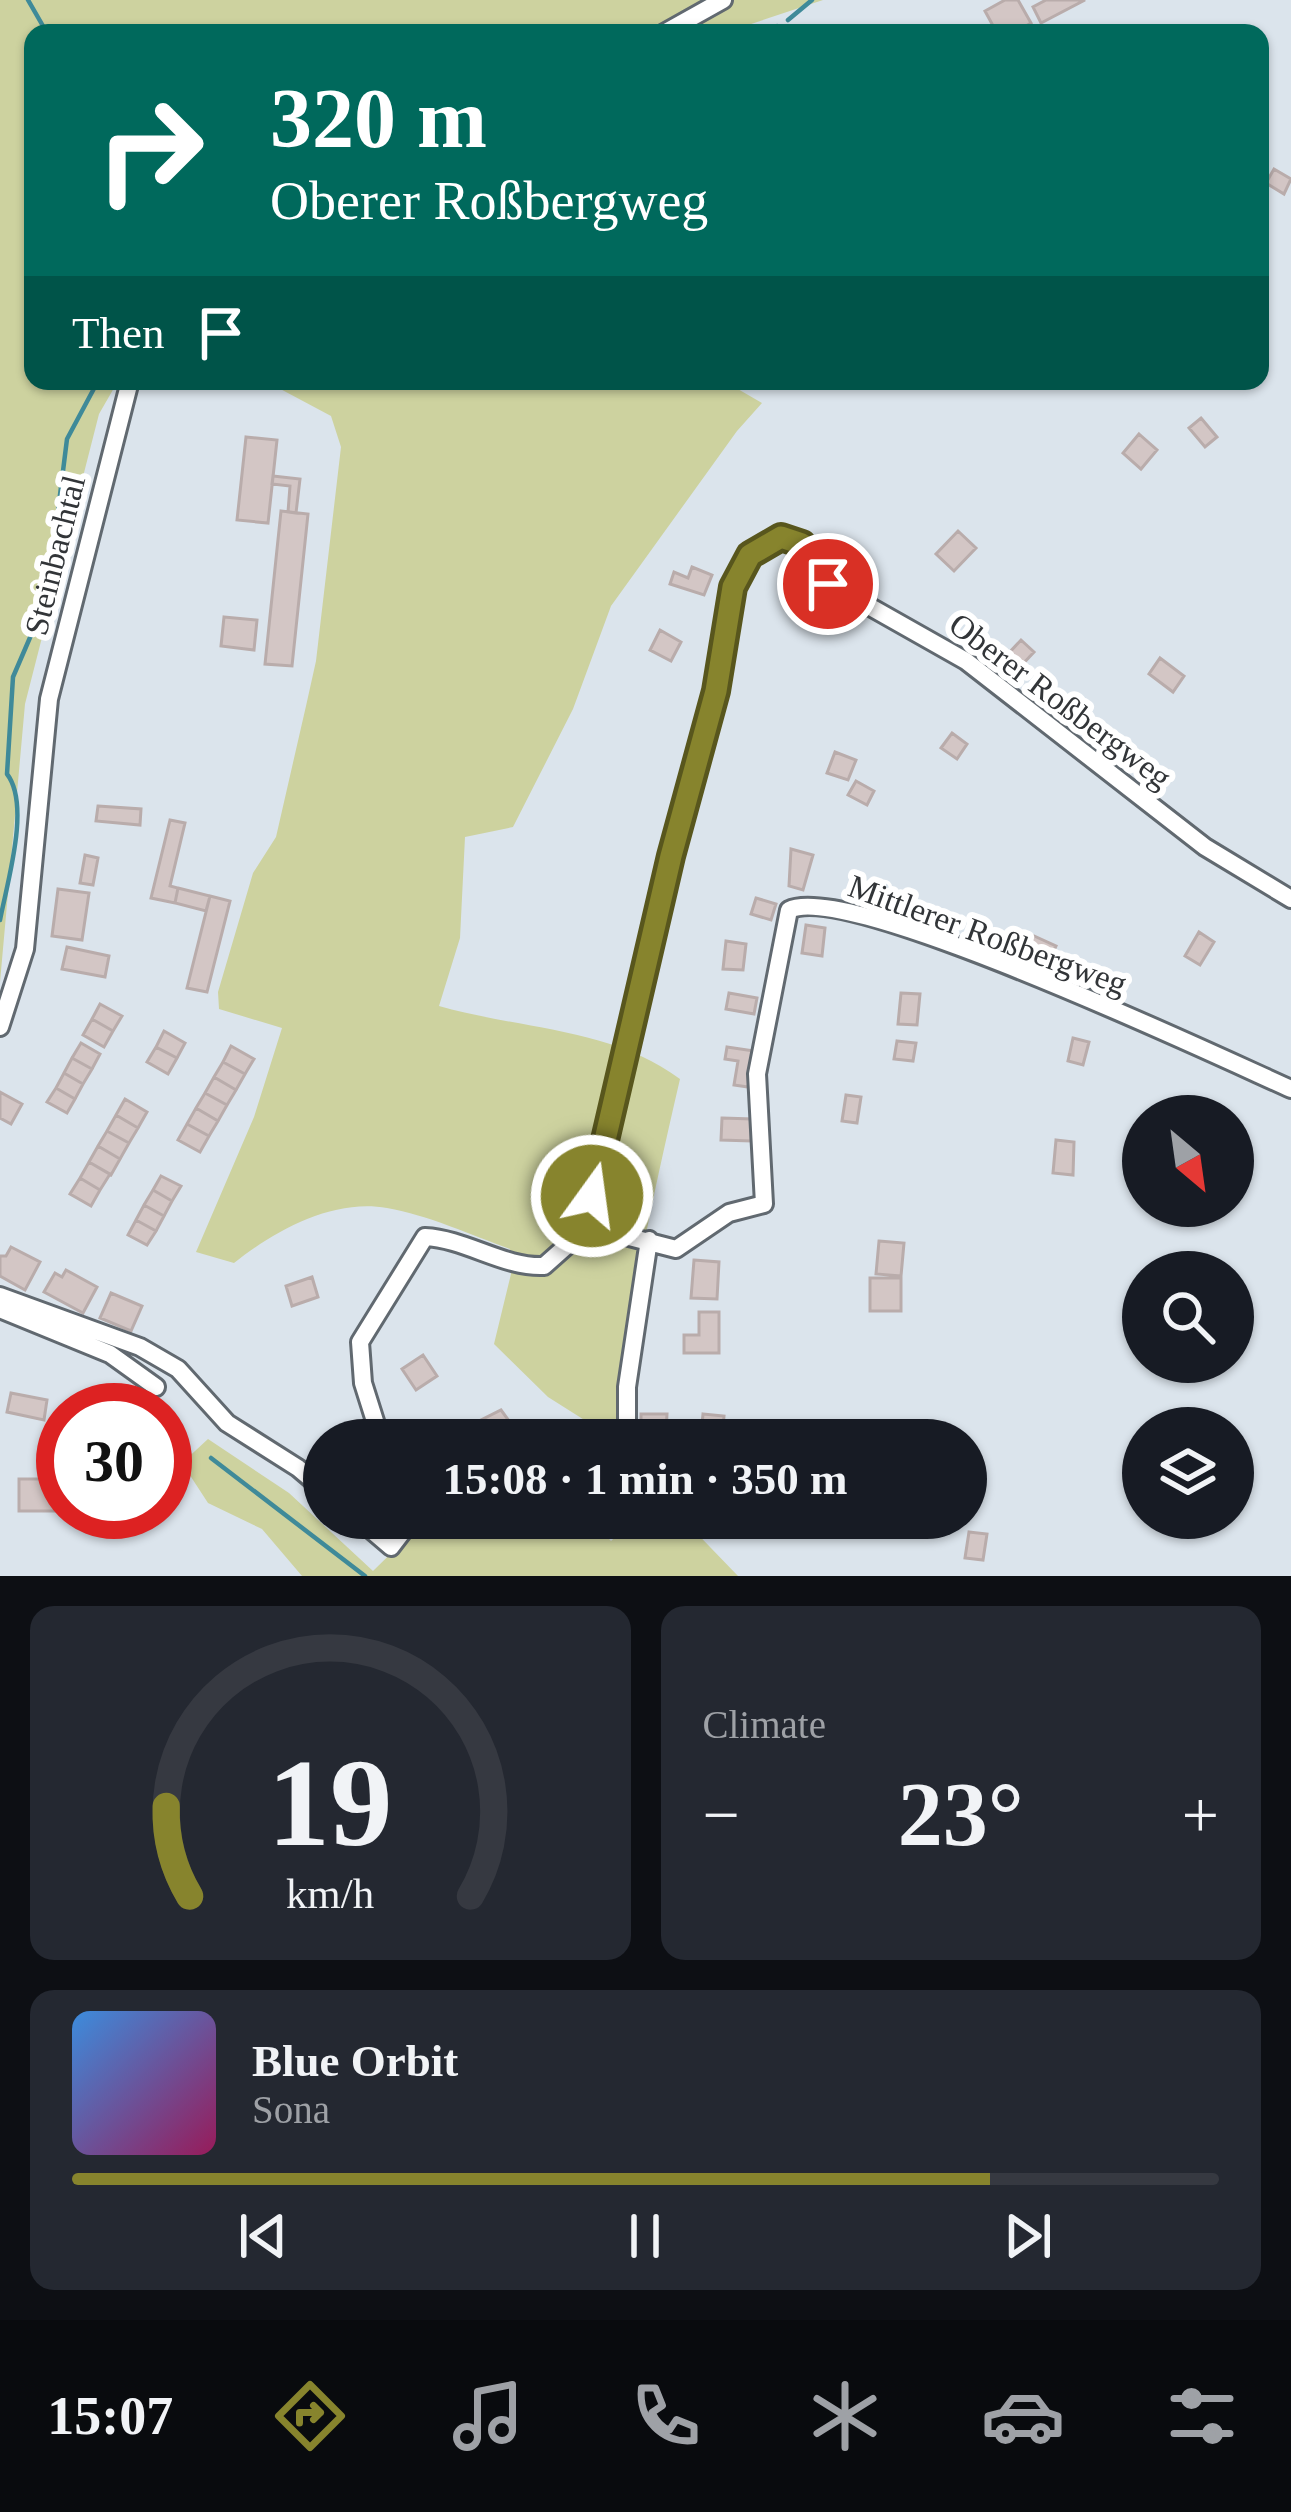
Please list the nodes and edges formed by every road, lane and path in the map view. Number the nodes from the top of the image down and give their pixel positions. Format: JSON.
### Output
{"nodes":[{"id":1,"x":723,"y":0,"type":"edge"},
{"id":2,"x":680,"y":24,"type":"edge"},
{"id":3,"x":128,"y":390,"type":"edge"},
{"id":4,"x":1291,"y":899,"type":"edge"},
{"id":5,"x":0,"y":1027,"type":"edge"},
{"id":6,"x":1291,"y":1089,"type":"edge"},
{"id":7,"x":649,"y":1240,"type":"junction"},
{"id":8,"x":571,"y":1242,"type":"junction"},
{"id":9,"x":0,"y":1296,"type":"edge"},
{"id":10,"x":0,"y":1310,"type":"edge"},
{"id":11,"x":149,"y":1383,"type":"edge"},
{"id":12,"x":374,"y":1419,"type":"edge"},
{"id":13,"x":627,"y":1419,"type":"edge"},
{"id":14,"x":303,"y":1472,"type":"edge"}],
"edges":[{"from":1,"to":2,"type":"street"},
{"from":3,"to":5,"type":"street","name":"Steinbachtal"},
{"from":4,"to":8,"type":"street","name":"Oberer Roßbergweg"},
{"from":6,"to":7,"type":"street","name":"Mittlerer Roßbergweg"},
{"from":7,"to":8,"type":"street","name":"Mittlerer Roßbergweg"},
{"from":7,"to":13,"type":"street"},
{"from":8,"to":12,"type":"street"},
{"from":9,"to":14,"type":"street"},
{"from":10,"to":11,"type":"street"}]}
